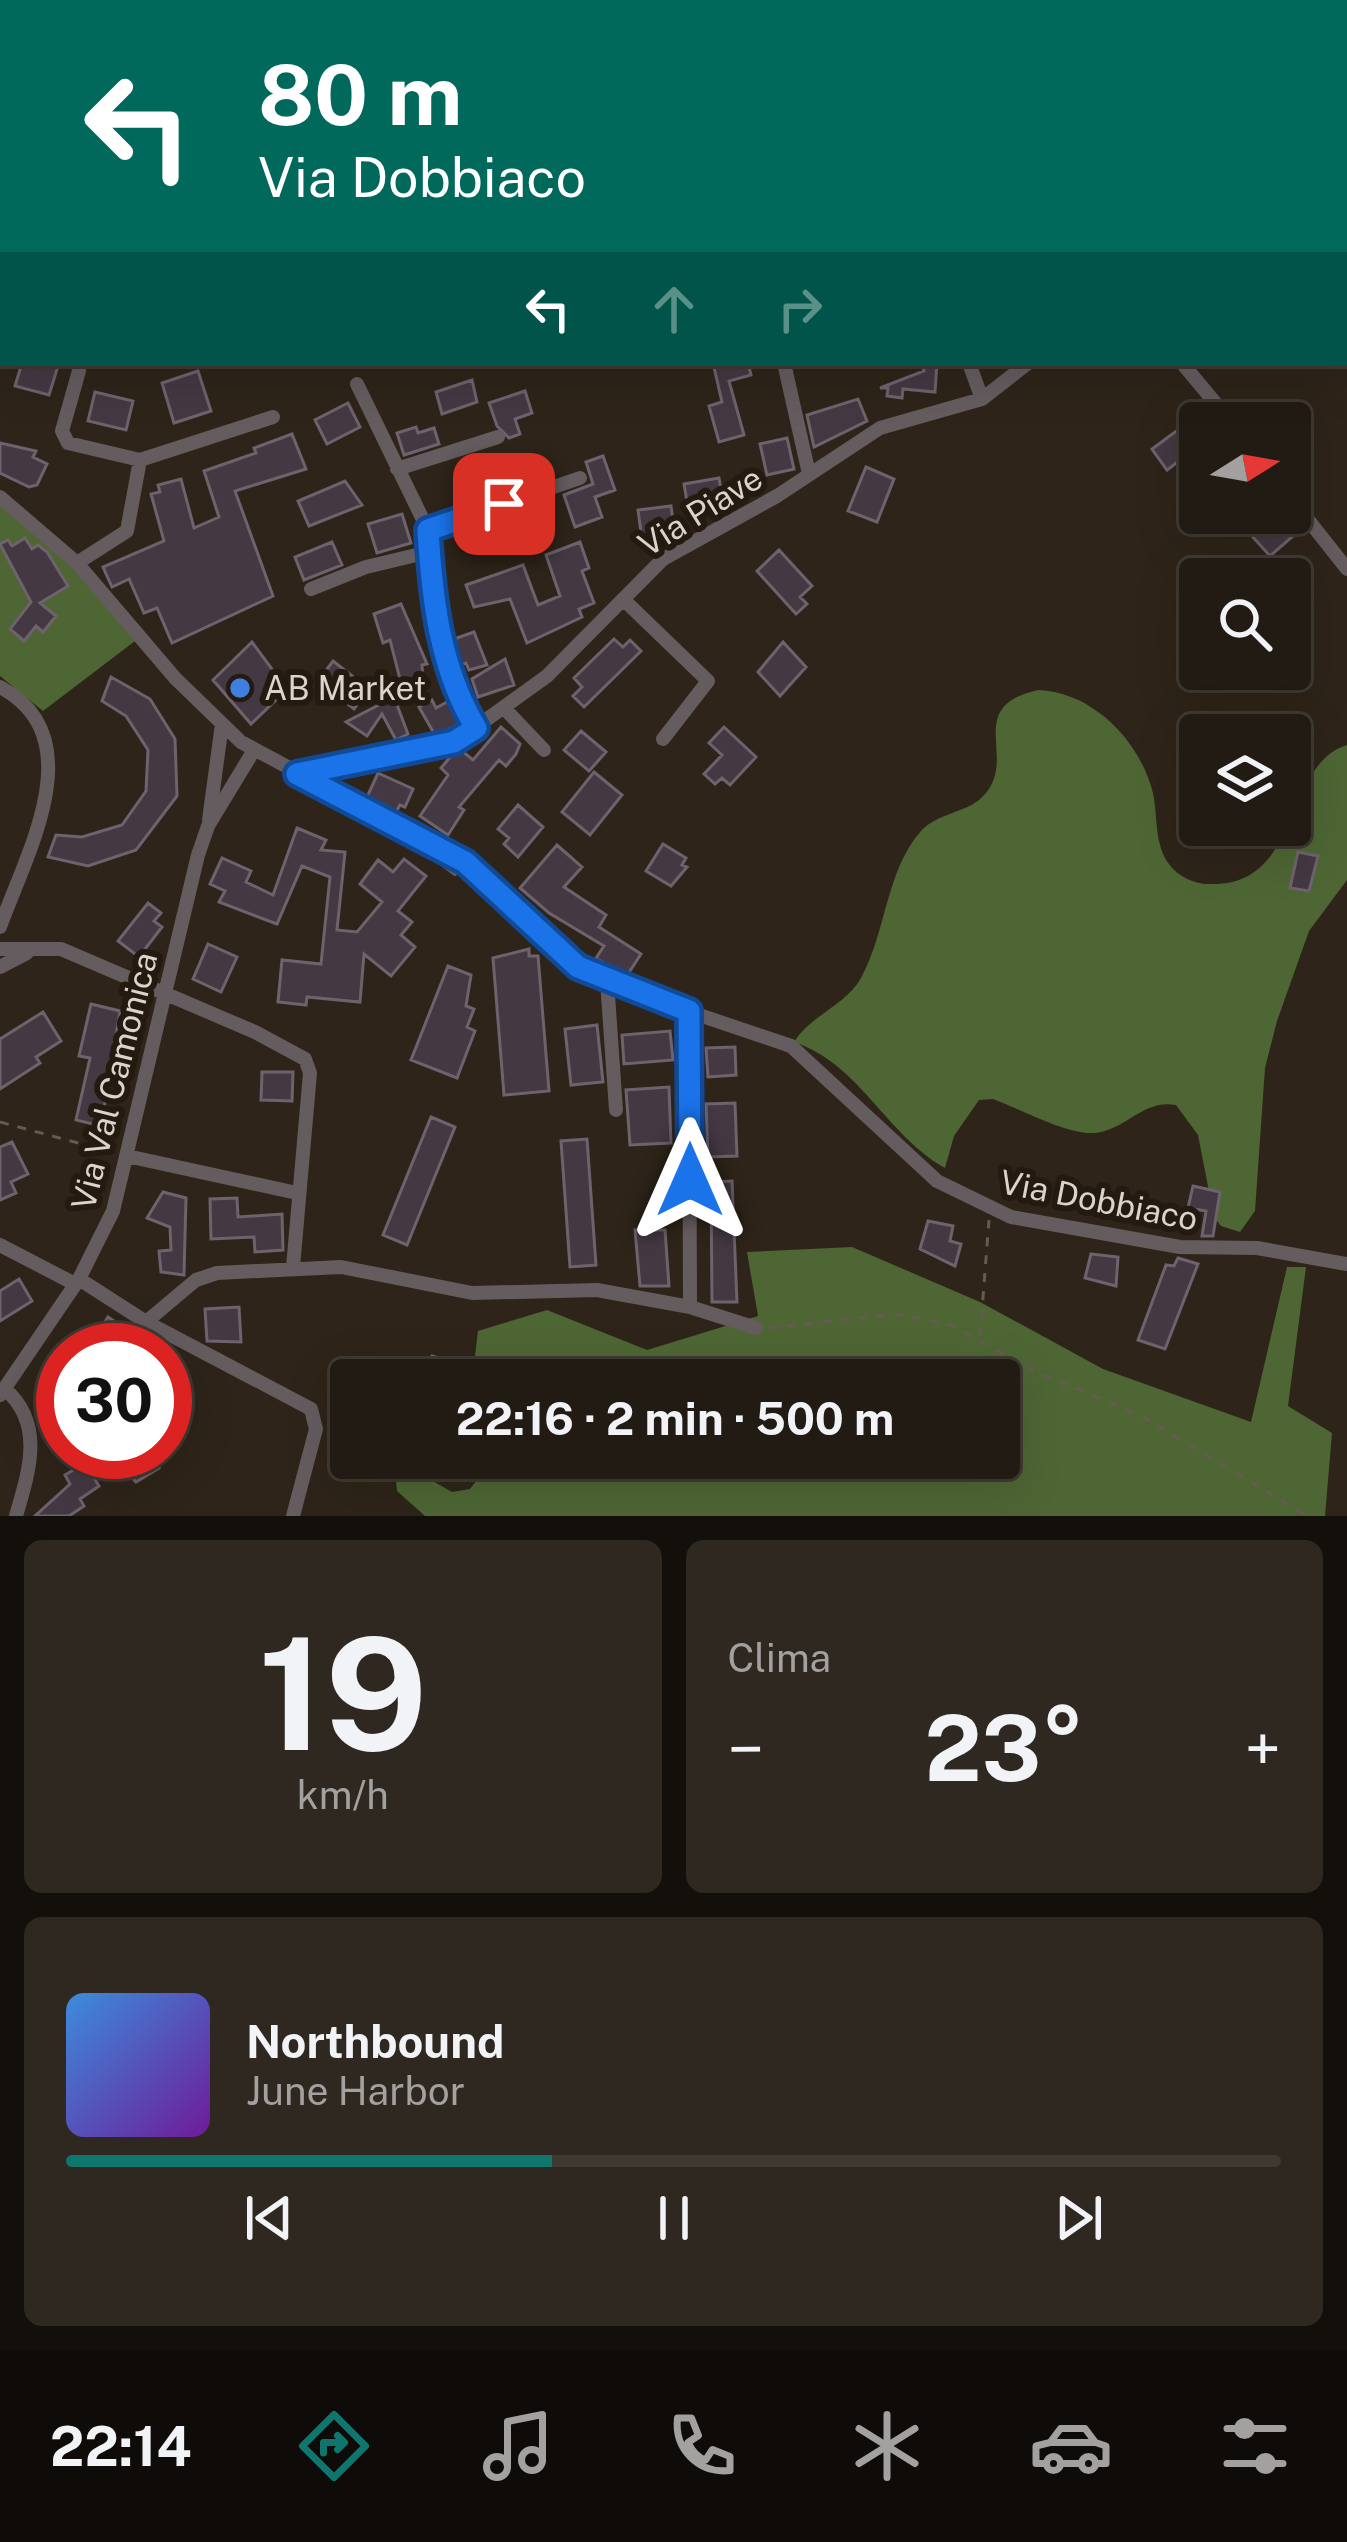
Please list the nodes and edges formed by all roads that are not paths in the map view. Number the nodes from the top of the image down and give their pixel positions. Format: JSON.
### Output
{"nodes":[{"id":1,"x":785,"y":366,"type":"edge"},
{"id":2,"x":970,"y":366,"type":"edge"},
{"id":3,"x":1024,"y":366,"type":"edge"},
{"id":4,"x":1184,"y":366,"type":"edge"},
{"id":5,"x":79,"y":370,"type":"dead end"},
{"id":6,"x":357,"y":383,"type":"dead end"},
{"id":7,"x":982,"y":399,"type":"junction"},
{"id":8,"x":1214,"y":402,"type":"edge"},
{"id":9,"x":273,"y":417,"type":"dead end"},
{"id":10,"x":498,"y":437,"type":"dead end"},
{"id":11,"x":140,"y":460,"type":"junction"},
{"id":12,"x":397,"y":470,"type":"junction"},
{"id":13,"x":809,"y":474,"type":"junction"},
{"id":14,"x":580,"y":478,"type":"dead end"},
{"id":15,"x":0,"y":497,"type":"edge"},
{"id":16,"x":1311,"y":524,"type":"edge"},
{"id":17,"x":428,"y":530,"type":"junction"},
{"id":18,"x":429,"y":552,"type":"junction"},
{"id":19,"x":77,"y":563,"type":"junction"},
{"id":20,"x":1347,"y":569,"type":"edge"},
{"id":21,"x":311,"y":589,"type":"dead end"},
{"id":22,"x":623,"y":599,"type":"junction"},
{"id":23,"x":0,"y":688,"type":"edge"},
{"id":24,"x":506,"y":709,"type":"junction"},
{"id":25,"x":222,"y":724,"type":"junction"},
{"id":26,"x":476,"y":728,"type":"junction"},
{"id":27,"x":663,"y":739,"type":"dead end"},
{"id":28,"x":254,"y":750,"type":"junction"},
{"id":29,"x":544,"y":751,"type":"dead end"},
{"id":30,"x":297,"y":774,"type":"junction"},
{"id":31,"x":208,"y":826,"type":"junction"},
{"id":32,"x":398,"y":828,"type":"junction"},
{"id":33,"x":455,"y":873,"type":"dead end"},
{"id":34,"x":0,"y":927,"type":"edge"},
{"id":35,"x":41,"y":947,"type":"junction"},
{"id":36,"x":0,"y":949,"type":"edge"},
{"id":37,"x":0,"y":967,"type":"edge"},
{"id":38,"x":607,"y":981,"type":"junction"},
{"id":39,"x":165,"y":992,"type":"junction"},
{"id":40,"x":689,"y":1011,"type":"junction"},
{"id":41,"x":616,"y":1110,"type":"dead end"},
{"id":42,"x":127,"y":1156,"type":"junction"},
{"id":43,"x":297,"y":1193,"type":"junction"},
{"id":44,"x":0,"y":1245,"type":"edge"},
{"id":45,"x":1347,"y":1264,"type":"edge"},
{"id":46,"x":293,"y":1267,"type":"junction"},
{"id":47,"x":77,"y":1282,"type":"junction"},
{"id":48,"x":690,"y":1307,"type":"junction"},
{"id":49,"x":146,"y":1322,"type":"junction"},
{"id":50,"x":756,"y":1328,"type":"road end"},
{"id":51,"x":2,"y":1392,"type":"edge"},
{"id":52,"x":16,"y":1516,"type":"edge"},
{"id":53,"x":293,"y":1516,"type":"edge"}],
"edges":[{"from":1,"to":13,"type":"street","name":"Via Piave"},
{"from":2,"to":7,"type":"street"},
{"from":3,"to":7,"type":"street","name":"Via Piave"},
{"from":4,"to":8,"type":"street"},
{"from":5,"to":11,"type":"street"},
{"from":6,"to":12,"type":"street"},
{"from":7,"to":13,"type":"street","name":"Via Piave"},
{"from":9,"to":11,"type":"street"},
{"from":10,"to":12,"type":"street"},
{"from":11,"to":19,"type":"street"},
{"from":12,"to":17,"type":"street"},
{"from":13,"to":22,"type":"street","name":"Via Piave"},
{"from":14,"to":17,"type":"street"},
{"from":15,"to":19,"type":"street","name":"Via Dobbiaco"},
{"from":16,"to":20,"type":"street"},
{"from":17,"to":18,"type":"street"},
{"from":18,"to":21,"type":"street"},
{"from":18,"to":26,"type":"street"},
{"from":19,"to":25,"type":"street","name":"Via Dobbiaco"},
{"from":22,"to":24,"type":"street","name":"Via Piave"},
{"from":22,"to":27,"type":"street","name":"Via Piave"},
{"from":23,"to":34,"type":"street"},
{"from":24,"to":26,"type":"street","name":"Via Piave"},
{"from":24,"to":29,"type":"street"},
{"from":25,"to":28,"type":"street","name":"Via Dobbiaco"},
{"from":25,"to":31,"type":"street","name":"Via Val Camonica"},
{"from":26,"to":30,"type":"street","name":"Via Piave"},
{"from":28,"to":30,"type":"street","name":"Via Dobbiaco"},
{"from":28,"to":31,"type":"street","name":"Via Val Camonica"},
{"from":30,"to":32,"type":"street","name":"Via Dobbiaco"},
{"from":31,"to":39,"type":"street","name":"Via Val Camonica"},
{"from":32,"to":33,"type":"lane"},
{"from":32,"to":38,"type":"street","name":"Via Dobbiaco"},
{"from":35,"to":36,"type":"street"},
{"from":35,"to":37,"type":"street"},
{"from":35,"to":39,"type":"street"},
{"from":38,"to":40,"type":"street","name":"Via Dobbiaco"},
{"from":38,"to":41,"type":"street"},
{"from":39,"to":42,"type":"street","name":"Via Val Camonica"},
{"from":39,"to":43,"type":"street"},
{"from":40,"to":45,"type":"street","name":"Via Dobbiaco"},
{"from":40,"to":48,"type":"street"},
{"from":42,"to":43,"type":"street"},
{"from":42,"to":47,"type":"street","name":"Via Val Camonica"},
{"from":43,"to":46,"type":"street"},
{"from":44,"to":47,"type":"street"},
{"from":46,"to":48,"type":"street"},
{"from":46,"to":49,"type":"street"},
{"from":47,"to":49,"type":"street"},
{"from":47,"to":51,"type":"street","name":"Via Val Camonica"},
{"from":48,"to":50,"type":"street"},
{"from":49,"to":53,"type":"street"},
{"from":51,"to":52,"type":"street"}]}
